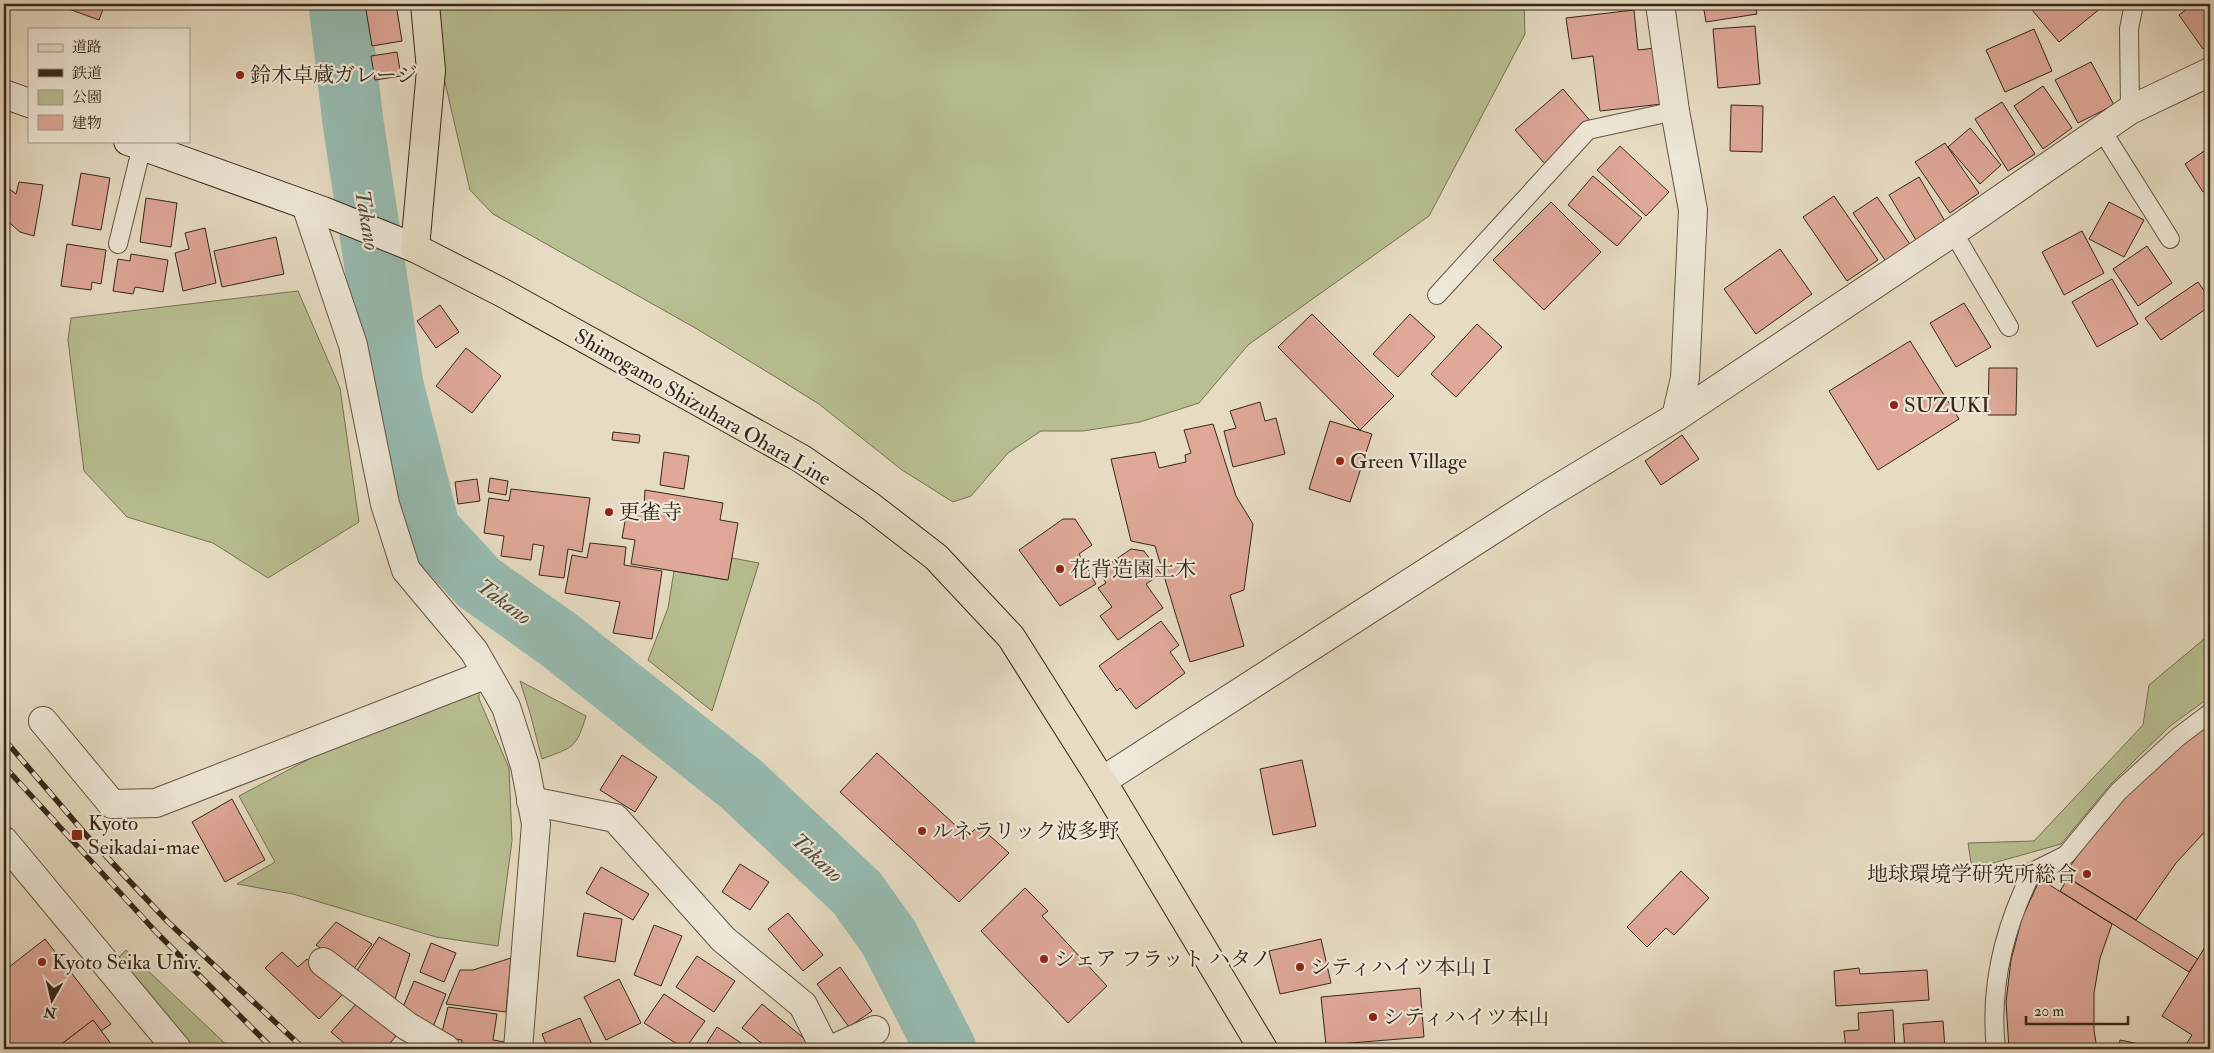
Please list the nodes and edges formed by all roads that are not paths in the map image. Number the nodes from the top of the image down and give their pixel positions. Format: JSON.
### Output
{"nodes":[{"id":1,"x":425,"y":4,"type":"edge"},
{"id":2,"x":1660,"y":4,"type":"edge"},
{"id":3,"x":2134,"y":4,"type":"edge"},
{"id":4,"x":2210,"y":72,"type":"edge"},
{"id":5,"x":4,"y":94,"type":"edge"},
{"id":6,"x":28,"y":104,"type":"edge"},
{"id":7,"x":2130,"y":110,"type":"junction"},
{"id":8,"x":1675,"y":111,"type":"junction"},
{"id":9,"x":2101,"y":129,"type":"junction"},
{"id":10,"x":135,"y":144,"type":"edge"},
{"id":11,"x":314,"y":208,"type":"junction"},
{"id":12,"x":1953,"y":232,"type":"junction"},
{"id":13,"x":2170,"y":239,"type":"dead end"},
{"id":14,"x":118,"y":244,"type":"dead end"},
{"id":15,"x":405,"y":244,"type":"junction"},
{"id":16,"x":1437,"y":295,"type":"dead end"},
{"id":17,"x":2009,"y":327,"type":"dead end"},
{"id":18,"x":1676,"y":417,"type":"junction"},
{"id":19,"x":487,"y":674,"type":"junction"},
{"id":20,"x":2210,"y":713,"type":"edge"},
{"id":21,"x":43,"y":721,"type":"dead end"},
{"id":22,"x":1102,"y":781,"type":"junction"},
{"id":23,"x":531,"y":801,"type":"junction"},
{"id":24,"x":4,"y":841,"type":"edge"},
{"id":25,"x":323,"y":962,"type":"dead end"},
{"id":26,"x":875,"y":1030,"type":"dead end"},
{"id":27,"x":177,"y":1049,"type":"edge"},
{"id":28,"x":446,"y":1049,"type":"edge"},
{"id":29,"x":518,"y":1049,"type":"edge"},
{"id":30,"x":825,"y":1049,"type":"edge"},
{"id":31,"x":833,"y":1049,"type":"edge"},
{"id":32,"x":1263,"y":1049,"type":"edge"},
{"id":33,"x":1996,"y":1049,"type":"edge"}],
"edges":[{"from":1,"to":15,"type":"main road"},
{"from":2,"to":8,"type":"street"},
{"from":3,"to":7,"type":"lane"},
{"from":4,"to":7,"type":"street"},
{"from":5,"to":6,"type":"street"},
{"from":7,"to":9,"type":"street"},
{"from":8,"to":16,"type":"lane"},
{"from":8,"to":18,"type":"street"},
{"from":9,"to":12,"type":"street"},
{"from":9,"to":13,"type":"lane"},
{"from":10,"to":11,"type":"street"},
{"from":10,"to":14,"type":"lane"},
{"from":11,"to":15,"type":"street"},
{"from":11,"to":19,"type":"street"},
{"from":12,"to":17,"type":"lane"},
{"from":12,"to":18,"type":"street"},
{"from":15,"to":22,"type":"main road","name":"Shimogamo Shizuhara Ohara Line"},
{"from":18,"to":22,"type":"street"},
{"from":19,"to":21,"type":"street"},
{"from":19,"to":23,"type":"street"},
{"from":20,"to":33,"type":"lane"},
{"from":22,"to":32,"type":"main road","name":"Shimogamo Shizuhara Ohara Line"},
{"from":23,"to":29,"type":"street"},
{"from":23,"to":30,"type":"street"},
{"from":24,"to":27,"type":"street"},
{"from":25,"to":28,"type":"street"},
{"from":26,"to":31,"type":"street"}]}
